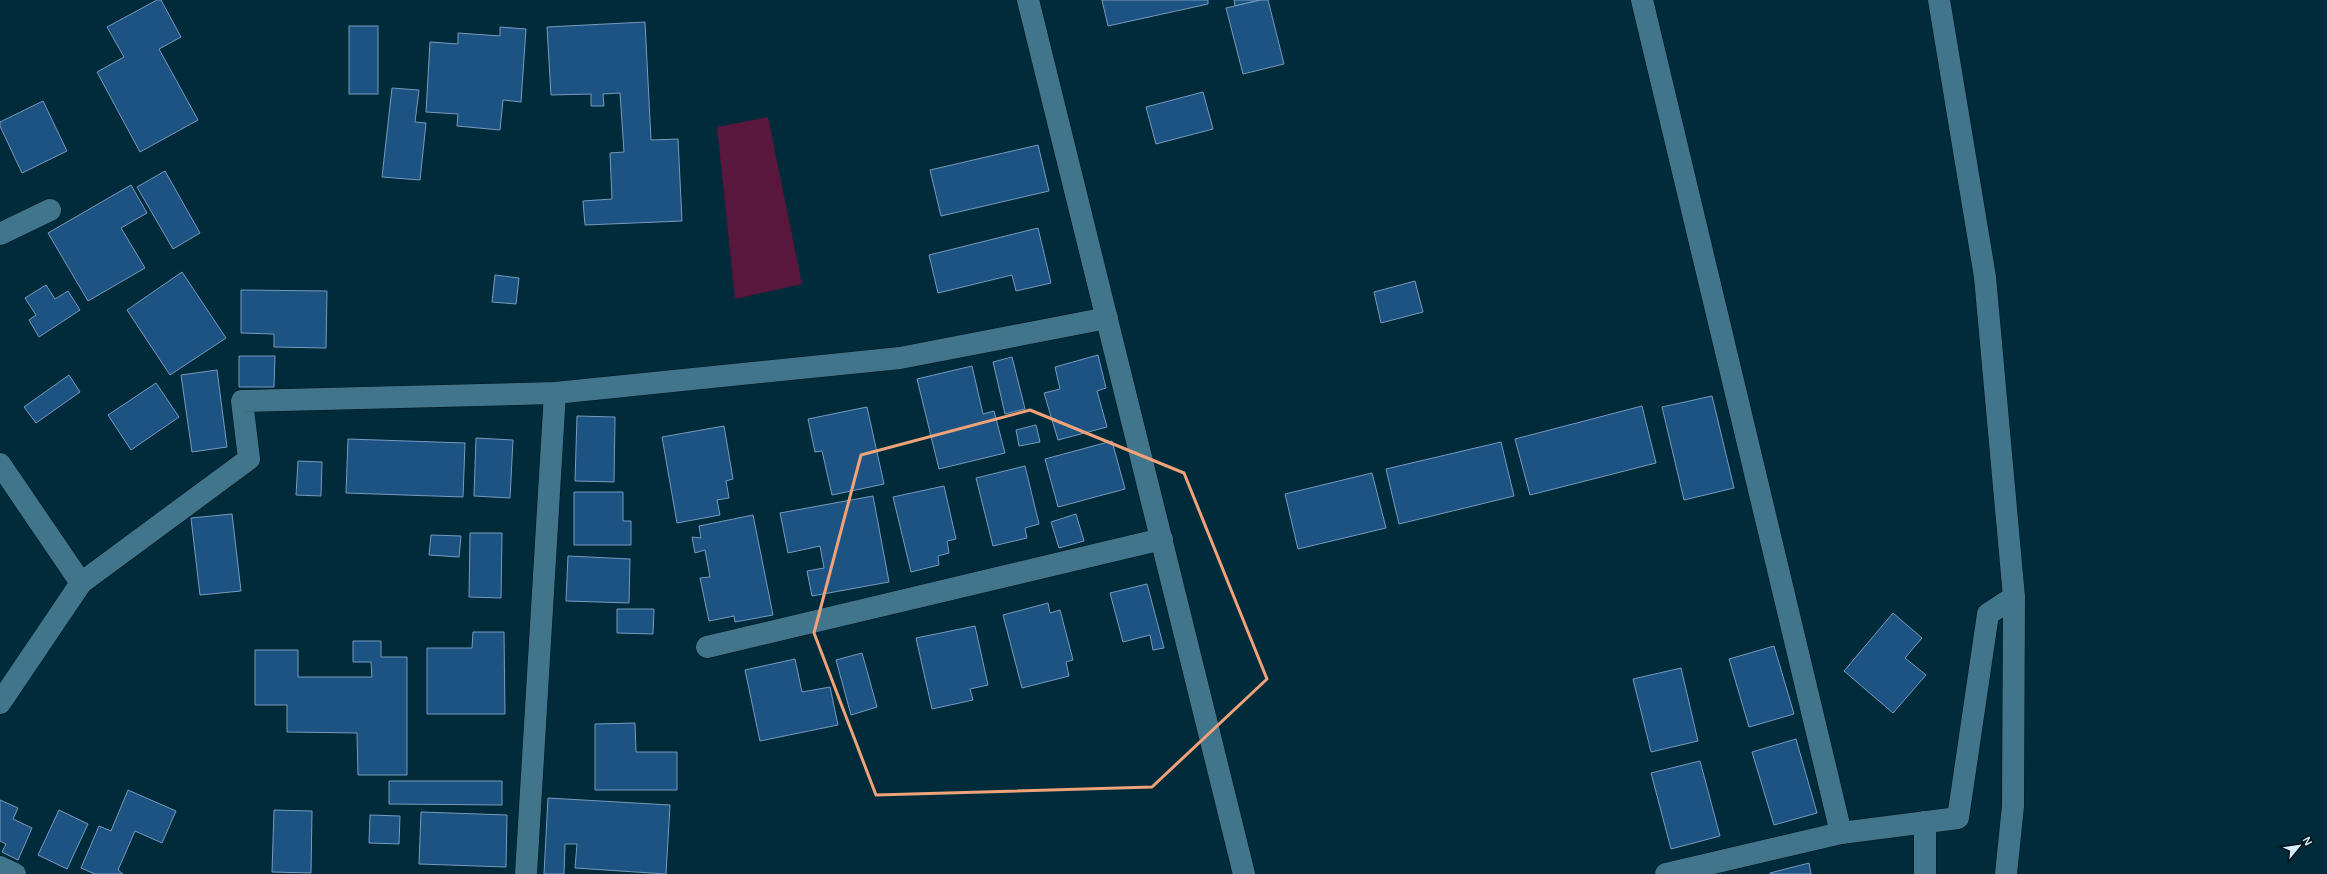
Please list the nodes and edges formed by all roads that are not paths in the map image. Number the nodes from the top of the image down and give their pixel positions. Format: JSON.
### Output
{"nodes":[{"id":1,"x":1028,"y":0,"type":"edge"},
{"id":2,"x":1642,"y":0,"type":"edge"},
{"id":3,"x":1939,"y":0,"type":"edge"},
{"id":4,"x":50,"y":210,"type":"dead end"},
{"id":5,"x":0,"y":234,"type":"edge"},
{"id":6,"x":1107,"y":318,"type":"junction"},
{"id":7,"x":555,"y":393,"type":"junction"},
{"id":8,"x":0,"y":464,"type":"edge"},
{"id":9,"x":1162,"y":539,"type":"junction"},
{"id":10,"x":81,"y":583,"type":"junction"},
{"id":11,"x":2014,"y":597,"type":"junction"},
{"id":12,"x":707,"y":647,"type":"dead end"},
{"id":13,"x":0,"y":703,"type":"edge"},
{"id":14,"x":1925,"y":822,"type":"junction"},
{"id":15,"x":1841,"y":833,"type":"junction"},
{"id":16,"x":0,"y":867,"type":"edge"},
{"id":17,"x":15,"y":874,"type":"edge"},
{"id":18,"x":526,"y":874,"type":"edge"},
{"id":19,"x":1244,"y":874,"type":"edge"},
{"id":20,"x":1666,"y":874,"type":"edge"},
{"id":21,"x":1925,"y":874,"type":"edge"},
{"id":22,"x":2006,"y":874,"type":"edge"}],
"edges":[{"from":1,"to":6,"type":"street"},
{"from":2,"to":15,"type":"street"},
{"from":3,"to":11,"type":"street"},
{"from":4,"to":5,"type":"street"},
{"from":6,"to":7,"type":"street"},
{"from":6,"to":9,"type":"street"},
{"from":7,"to":10,"type":"street"},
{"from":7,"to":18,"type":"street"},
{"from":8,"to":10,"type":"street"},
{"from":9,"to":12,"type":"street"},
{"from":9,"to":19,"type":"street"},
{"from":10,"to":13,"type":"street"},
{"from":11,"to":14,"type":"street"},
{"from":11,"to":22,"type":"street"},
{"from":14,"to":15,"type":"street"},
{"from":14,"to":21,"type":"street"},
{"from":15,"to":20,"type":"street"},
{"from":16,"to":17,"type":"street"}]}
